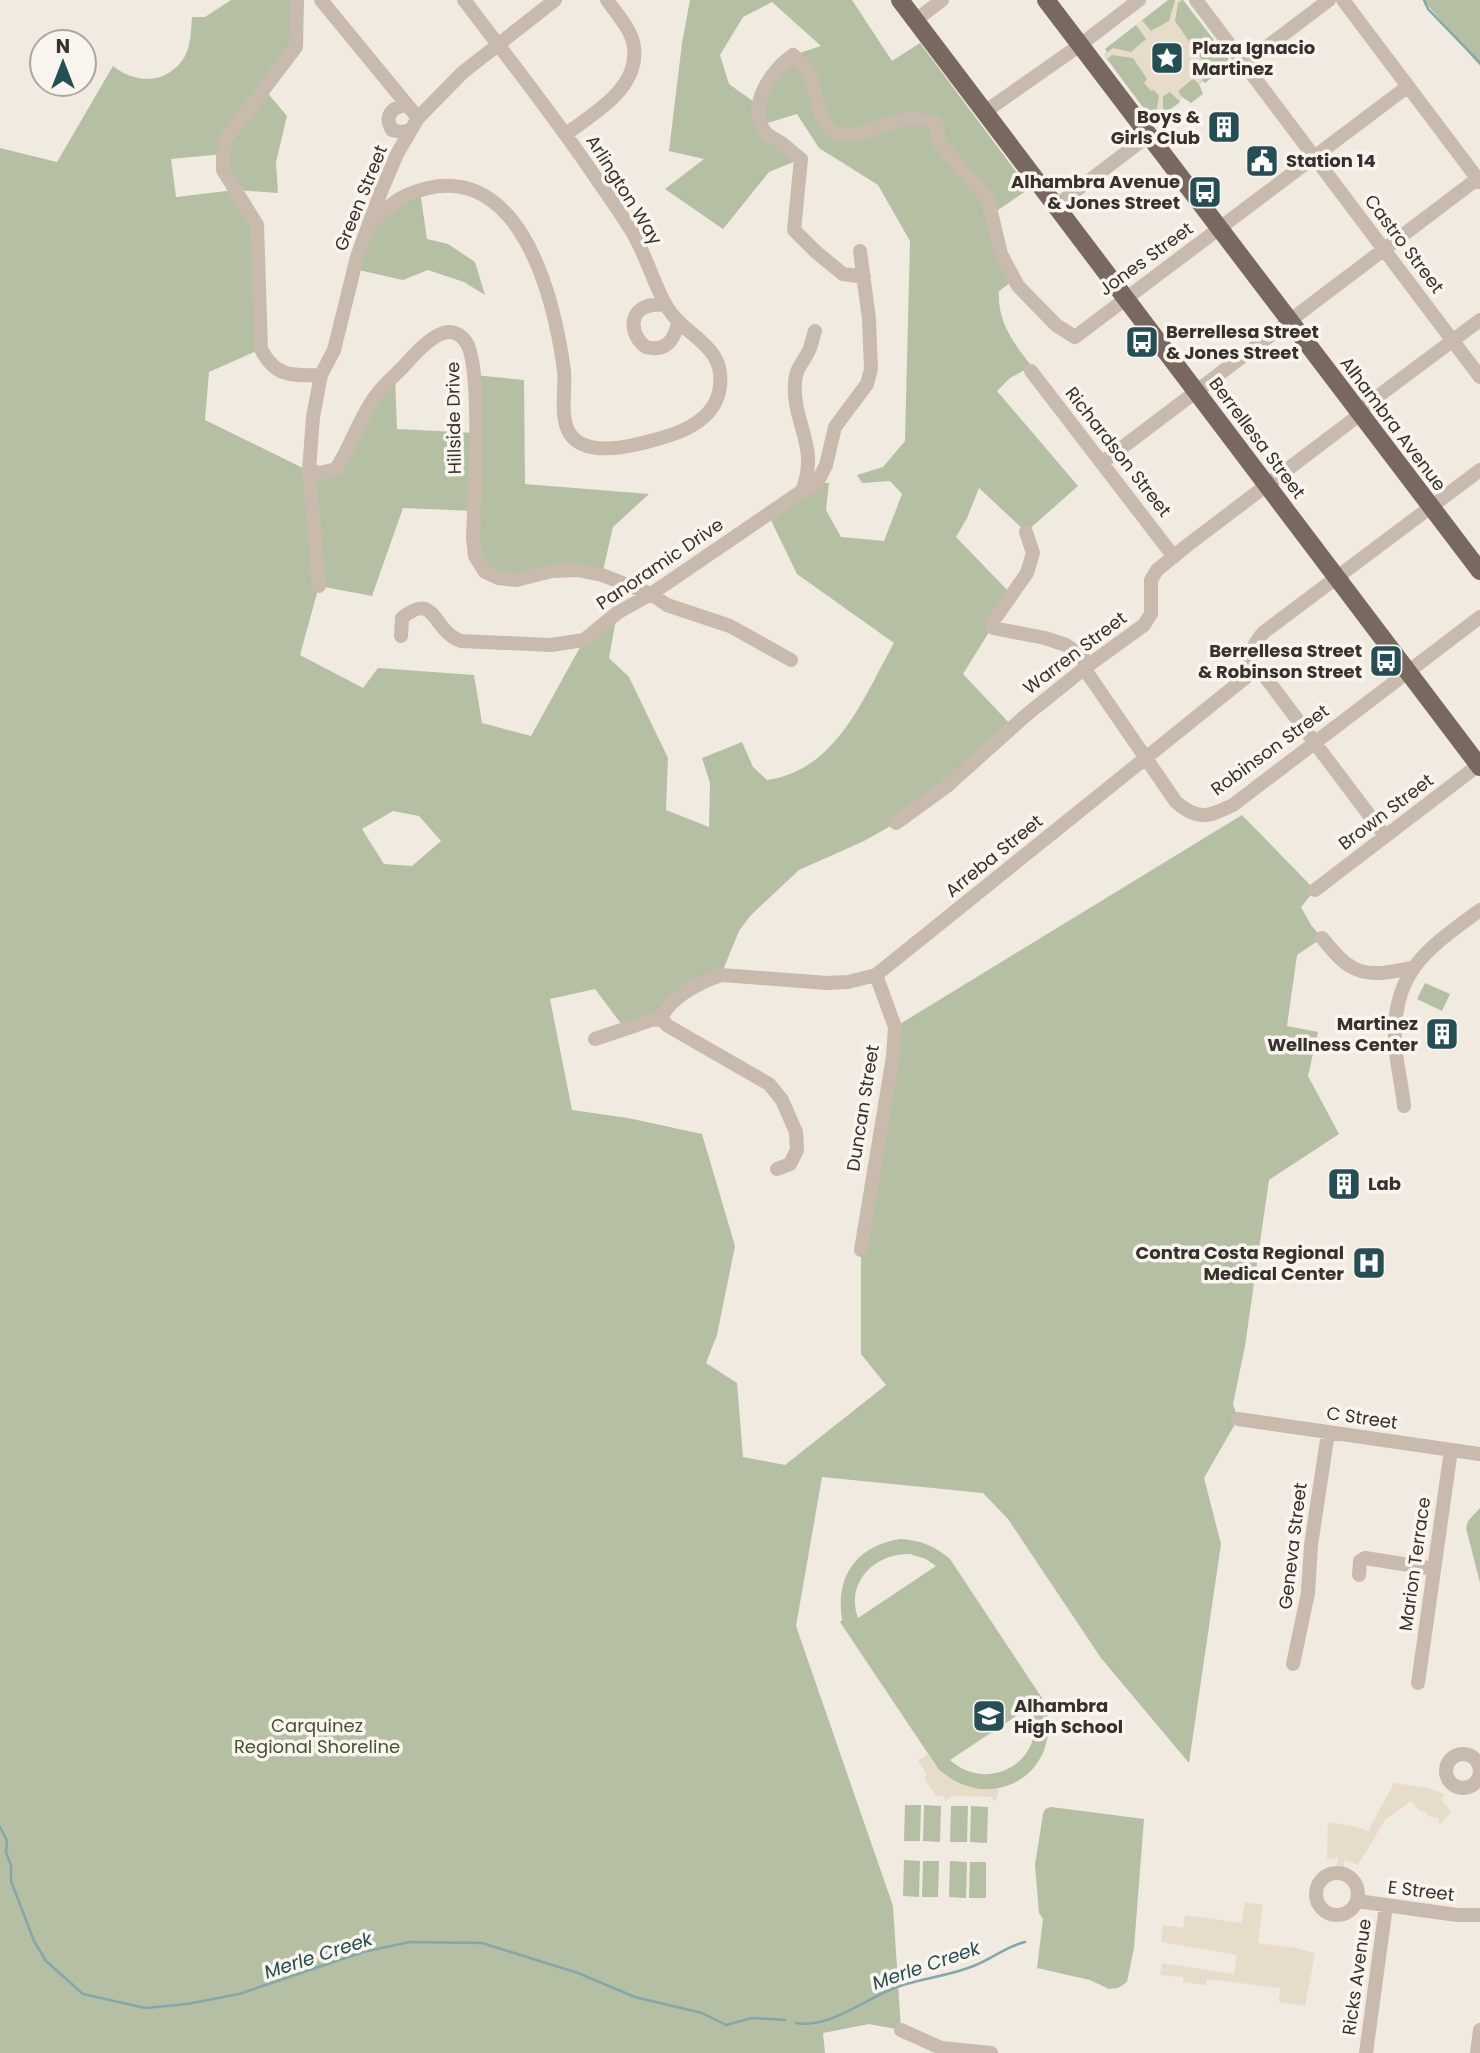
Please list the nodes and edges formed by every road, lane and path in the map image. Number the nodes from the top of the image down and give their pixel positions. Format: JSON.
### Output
{"nodes":[{"id":1,"x":297,"y":0,"type":"edge"},
{"id":2,"x":321,"y":0,"type":"edge"},
{"id":3,"x":464,"y":0,"type":"edge"},
{"id":4,"x":555,"y":0,"type":"edge"},
{"id":5,"x":607,"y":0,"type":"edge"},
{"id":6,"x":900,"y":0,"type":"edge"},
{"id":7,"x":942,"y":0,"type":"edge"},
{"id":8,"x":1046,"y":0,"type":"edge"},
{"id":9,"x":1139,"y":0,"type":"edge"},
{"id":10,"x":1196,"y":0,"type":"edge"},
{"id":11,"x":1328,"y":0,"type":"edge"},
{"id":12,"x":1343,"y":0,"type":"edge"},
{"id":13,"x":916,"y":20,"type":"junction"},
{"id":14,"x":498,"y":44,"type":"junction"},
{"id":15,"x":1080,"y":45,"type":"junction"},
{"id":16,"x":1244,"y":64,"type":"junction"},
{"id":17,"x":1407,"y":87,"type":"junction"},
{"id":18,"x":405,"y":104,"type":"junction"},
{"id":19,"x":986,"y":111,"type":"junction"},
{"id":20,"x":414,"y":124,"type":"junction"},
{"id":21,"x":566,"y":134,"type":"junction"},
{"id":22,"x":1149,"y":136,"type":"junction"},
{"id":23,"x":1315,"y":157,"type":"junction"},
{"id":24,"x":1479,"y":181,"type":"edge"},
{"id":25,"x":1057,"y":205,"type":"junction"},
{"id":26,"x":369,"y":223,"type":"junction"},
{"id":27,"x":1220,"y":229,"type":"junction"},
{"id":28,"x":1385,"y":250,"type":"junction"},
{"id":29,"x":860,"y":251,"type":"dead end"},
{"id":30,"x":864,"y":277,"type":"junction"},
{"id":31,"x":1125,"y":298,"type":"junction"},
{"id":32,"x":666,"y":305,"type":"junction"},
{"id":33,"x":1480,"y":320,"type":"edge"},
{"id":34,"x":1289,"y":322,"type":"junction"},
{"id":35,"x":678,"y":323,"type":"junction"},
{"id":36,"x":815,"y":331,"type":"dead end"},
{"id":37,"x":1452,"y":340,"type":"junction"},
{"id":38,"x":1031,"y":371,"type":"dead end"},
{"id":39,"x":321,"y":375,"type":"junction"},
{"id":40,"x":1480,"y":377,"type":"edge"},
{"id":41,"x":1196,"y":392,"type":"junction"},
{"id":42,"x":1359,"y":413,"type":"junction"},
{"id":43,"x":1102,"y":462,"type":"junction"},
{"id":44,"x":1480,"y":470,"type":"edge"},
{"id":45,"x":309,"y":471,"type":"junction"},
{"id":46,"x":1267,"y":486,"type":"junction"},
{"id":47,"x":802,"y":491,"type":"junction"},
{"id":48,"x":1431,"y":507,"type":"junction"},
{"id":49,"x":1026,"y":532,"type":"dead end"},
{"id":50,"x":1174,"y":556,"type":"junction"},
{"id":51,"x":1480,"y":571,"type":"edge"},
{"id":52,"x":1338,"y":578,"type":"junction"},
{"id":53,"x":319,"y":586,"type":"dead end"},
{"id":54,"x":630,"y":586,"type":"junction"},
{"id":55,"x":650,"y":594,"type":"junction"},
{"id":56,"x":632,"y":603,"type":"junction"},
{"id":57,"x":1480,"y":617,"type":"edge"},
{"id":58,"x":401,"y":636,"type":"dead end"},
{"id":59,"x":791,"y":660,"type":"dead end"},
{"id":60,"x":1086,"y":667,"type":"junction"},
{"id":61,"x":1248,"y":668,"type":"junction"},
{"id":62,"x":1407,"y":671,"type":"junction"},
{"id":63,"x":1315,"y":741,"type":"junction"},
{"id":64,"x":1145,"y":760,"type":"junction"},
{"id":65,"x":1479,"y":765,"type":"edge"},
{"id":66,"x":896,"y":823,"type":"dead end"},
{"id":67,"x":1385,"y":836,"type":"junction"},
{"id":68,"x":1315,"y":890,"type":"dead end"},
{"id":69,"x":1480,"y":910,"type":"edge"},
{"id":70,"x":1322,"y":938,"type":"dead end"},
{"id":71,"x":1411,"y":968,"type":"junction"},
{"id":72,"x":876,"y":975,"type":"junction"},
{"id":73,"x":661,"y":1019,"type":"junction"},
{"id":74,"x":596,"y":1039,"type":"dead end"},
{"id":75,"x":1404,"y":1106,"type":"dead end"},
{"id":76,"x":777,"y":1169,"type":"dead end"},
{"id":77,"x":860,"y":1250,"type":"dead end"},
{"id":78,"x":1238,"y":1419,"type":"dead end"},
{"id":79,"x":1328,"y":1433,"type":"junction"},
{"id":80,"x":1451,"y":1450,"type":"junction"},
{"id":81,"x":1480,"y":1454,"type":"edge"},
{"id":82,"x":1433,"y":1569,"type":"junction"},
{"id":83,"x":1359,"y":1575,"type":"dead end"},
{"id":84,"x":1293,"y":1664,"type":"dead end"},
{"id":85,"x":1418,"y":1683,"type":"dead end"},
{"id":86,"x":1357,"y":1901,"type":"dead end"},
{"id":87,"x":1386,"y":1906,"type":"junction"},
{"id":88,"x":1480,"y":1915,"type":"edge"},
{"id":89,"x":1480,"y":2029,"type":"edge"},
{"id":90,"x":901,"y":2030,"type":"dead end"},
{"id":91,"x":991,"y":2053,"type":"edge"},
{"id":92,"x":1366,"y":2053,"type":"edge"},
{"id":93,"x":1477,"y":2053,"type":"edge"}],
"edges":[{"from":1,"to":39,"type":"street"},
{"from":2,"to":18,"type":"street"},
{"from":3,"to":14,"type":"street","name":"Arlington Way"},
{"from":4,"to":14,"type":"street","name":"Green Street"},
{"from":5,"to":21,"type":"street"},
{"from":6,"to":13,"type":"main road","name":"Berrellesa Street"},
{"from":7,"to":13,"type":"street"},
{"from":8,"to":15,"type":"main road","name":"Alhambra Avenue"},
{"from":9,"to":15,"type":"street"},
{"from":10,"to":16,"type":"street","name":"Castro Street"},
{"from":11,"to":16,"type":"street"},
{"from":12,"to":17,"type":"street"},
{"from":13,"to":19,"type":"main road","name":"Berrellesa Street"},
{"from":14,"to":20,"type":"street","name":"Green Street"},
{"from":14,"to":21,"type":"street","name":"Arlington Way"},
{"from":15,"to":19,"type":"street"},
{"from":15,"to":22,"type":"main road","name":"Alhambra Avenue"},
{"from":16,"to":23,"type":"street","name":"Castro Street"},
{"from":17,"to":23,"type":"street","name":"Jones Street"},
{"from":17,"to":24,"type":"street"},
{"from":18,"to":20,"type":"street"},
{"from":18,"to":20,"type":"street"},
{"from":19,"to":25,"type":"main road","name":"Berrellesa Street"},
{"from":20,"to":26,"type":"street","name":"Green Street"},
{"from":21,"to":32,"type":"street","name":"Arlington Way"},
{"from":22,"to":25,"type":"street"},
{"from":22,"to":27,"type":"main road","name":"Alhambra Avenue"},
{"from":23,"to":27,"type":"street","name":"Jones Street"},
{"from":23,"to":28,"type":"street","name":"Castro Street"},
{"from":24,"to":28,"type":"street"},
{"from":25,"to":31,"type":"main road","name":"Berrellesa Street"},
{"from":26,"to":35,"type":"street","name":"Arlington Way"},
{"from":26,"to":39,"type":"street","name":"Green Street"},
{"from":27,"to":31,"type":"street","name":"Jones Street"},
{"from":27,"to":34,"type":"main road","name":"Alhambra Avenue"},
{"from":28,"to":34,"type":"street"},
{"from":28,"to":37,"type":"street","name":"Castro Street"},
{"from":29,"to":30,"type":"street","name":"Panoramic Drive"},
{"from":30,"to":31,"type":"street","name":"Jones Street"},
{"from":30,"to":47,"type":"street","name":"Panoramic Drive"},
{"from":31,"to":41,"type":"main road","name":"Berrellesa Street"},
{"from":32,"to":35,"type":"street","name":"Arlington Way"},
{"from":32,"to":35,"type":"street"},
{"from":33,"to":37,"type":"street","name":"Warren Street"},
{"from":34,"to":41,"type":"street"},
{"from":34,"to":42,"type":"main road","name":"Alhambra Avenue"},
{"from":36,"to":47,"type":"street"},
{"from":37,"to":40,"type":"street","name":"Castro Street"},
{"from":37,"to":42,"type":"street","name":"Warren Street"},
{"from":38,"to":43,"type":"street","name":"Richardson Street"},
{"from":39,"to":45,"type":"street","name":"Green Street"},
{"from":41,"to":43,"type":"street"},
{"from":41,"to":46,"type":"main road","name":"Berrellesa Street"},
{"from":42,"to":46,"type":"street","name":"Warren Street"},
{"from":42,"to":48,"type":"main road","name":"Alhambra Avenue"},
{"from":43,"to":50,"type":"street","name":"Richardson Street"},
{"from":44,"to":48,"type":"street","name":"Arreba Street"},
{"from":45,"to":53,"type":"street","name":"Green Street"},
{"from":45,"to":54,"type":"street","name":"Hillside Drive"},
{"from":46,"to":50,"type":"street","name":"Warren Street"},
{"from":46,"to":52,"type":"main road","name":"Berrellesa Street"},
{"from":47,"to":55,"type":"street","name":"Panoramic Drive"},
{"from":48,"to":51,"type":"main road","name":"Alhambra Avenue"},
{"from":48,"to":52,"type":"street","name":"Arreba Street"},
{"from":49,"to":60,"type":"street","name":"Robinson Street"},
{"from":50,"to":60,"type":"street","name":"Warren Street"},
{"from":52,"to":61,"type":"street","name":"Arreba Street"},
{"from":52,"to":62,"type":"main road","name":"Berrellesa Street"},
{"from":54,"to":55,"type":"street","name":"Hillside Drive"},
{"from":54,"to":56,"type":"street"},
{"from":55,"to":56,"type":"street","name":"Panoramic Drive"},
{"from":55,"to":59,"type":"street","name":"Hillside Drive"},
{"from":56,"to":58,"type":"street","name":"Panoramic Drive"},
{"from":57,"to":62,"type":"street","name":"Robinson Street"},
{"from":60,"to":64,"type":"street","name":"Robinson Street"},
{"from":60,"to":66,"type":"street","name":"Warren Street"},
{"from":61,"to":63,"type":"street"},
{"from":61,"to":64,"type":"street","name":"Arreba Street"},
{"from":62,"to":63,"type":"street","name":"Robinson Street"},
{"from":62,"to":65,"type":"main road","name":"Berrellesa Street"},
{"from":63,"to":64,"type":"street","name":"Robinson Street"},
{"from":63,"to":67,"type":"street"},
{"from":64,"to":72,"type":"street","name":"Arreba Street"},
{"from":65,"to":67,"type":"street","name":"Brown Street"},
{"from":67,"to":68,"type":"street","name":"Brown Street"},
{"from":69,"to":71,"type":"street"},
{"from":70,"to":71,"type":"street"},
{"from":71,"to":75,"type":"street"},
{"from":72,"to":73,"type":"street","name":"Arreba Street"},
{"from":72,"to":77,"type":"street","name":"Duncan Street"},
{"from":73,"to":74,"type":"street"},
{"from":73,"to":76,"type":"street"},
{"from":78,"to":79,"type":"street","name":"C Street"},
{"from":79,"to":80,"type":"street","name":"C Street"},
{"from":79,"to":84,"type":"street","name":"Geneva Street"},
{"from":80,"to":81,"type":"street","name":"C Street"},
{"from":80,"to":82,"type":"street","name":"Marion Terrace"},
{"from":82,"to":83,"type":"street"},
{"from":82,"to":85,"type":"street","name":"Marion Terrace"},
{"from":86,"to":87,"type":"street","name":"E Street"},
{"from":87,"to":88,"type":"street","name":"E Street"},
{"from":87,"to":92,"type":"street","name":"Ricks Avenue"},
{"from":89,"to":93,"type":"street"},
{"from":90,"to":91,"type":"street"}]}
